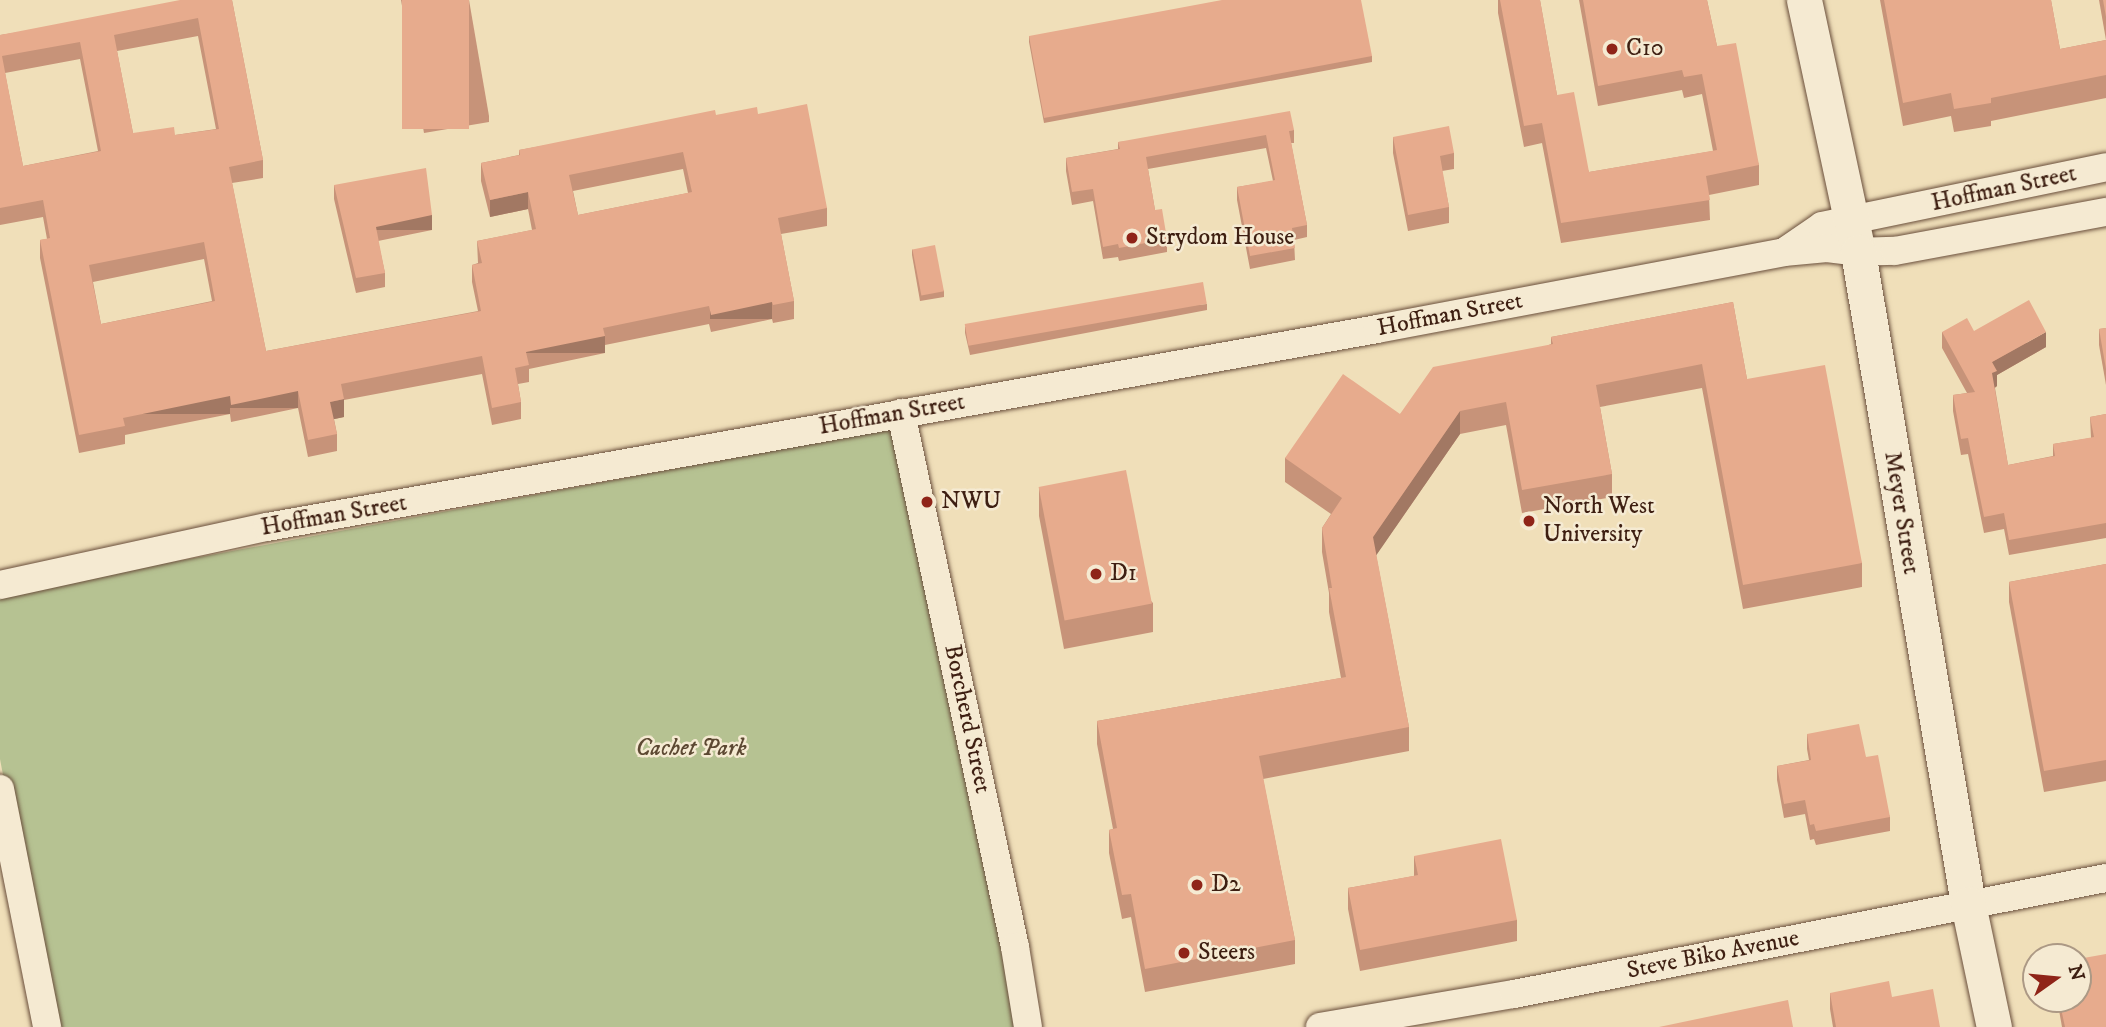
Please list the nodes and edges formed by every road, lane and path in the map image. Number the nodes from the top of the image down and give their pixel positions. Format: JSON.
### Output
{"nodes":[{"id":1,"x":1804,"y":0,"type":"edge"},
{"id":2,"x":2106,"y":167,"type":"edge"},
{"id":3,"x":2106,"y":212,"type":"edge"},
{"id":4,"x":1854,"y":236,"type":"junction"},
{"id":5,"x":901,"y":413,"type":"junction"},
{"id":6,"x":0,"y":585,"type":"edge"},
{"id":7,"x":0,"y":789,"type":"edge"},
{"id":8,"x":2106,"y":878,"type":"edge"},
{"id":9,"x":1968,"y":905,"type":"junction"},
{"id":10,"x":47,"y":1027,"type":"edge"},
{"id":11,"x":1028,"y":1027,"type":"edge"},
{"id":12,"x":1320,"y":1027,"type":"edge"},
{"id":13,"x":1994,"y":1027,"type":"edge"}],
"edges":[{"from":1,"to":4,"type":"street","name":"Meyer Street"},
{"from":2,"to":4,"type":"street","name":"Hoffman Street"},
{"from":3,"to":4,"type":"street","name":"Hoffman Street"},
{"from":4,"to":5,"type":"street","name":"Hoffman Street"},
{"from":4,"to":9,"type":"street","name":"Meyer Street"},
{"from":5,"to":6,"type":"street","name":"Hoffman Street"},
{"from":5,"to":11,"type":"street","name":"Borcherd Street"},
{"from":7,"to":10,"type":"street"},
{"from":8,"to":9,"type":"street","name":"Steve Biko Avenue"},
{"from":9,"to":12,"type":"street","name":"Steve Biko Avenue"},
{"from":9,"to":13,"type":"street","name":"Meyer Street"}]}
